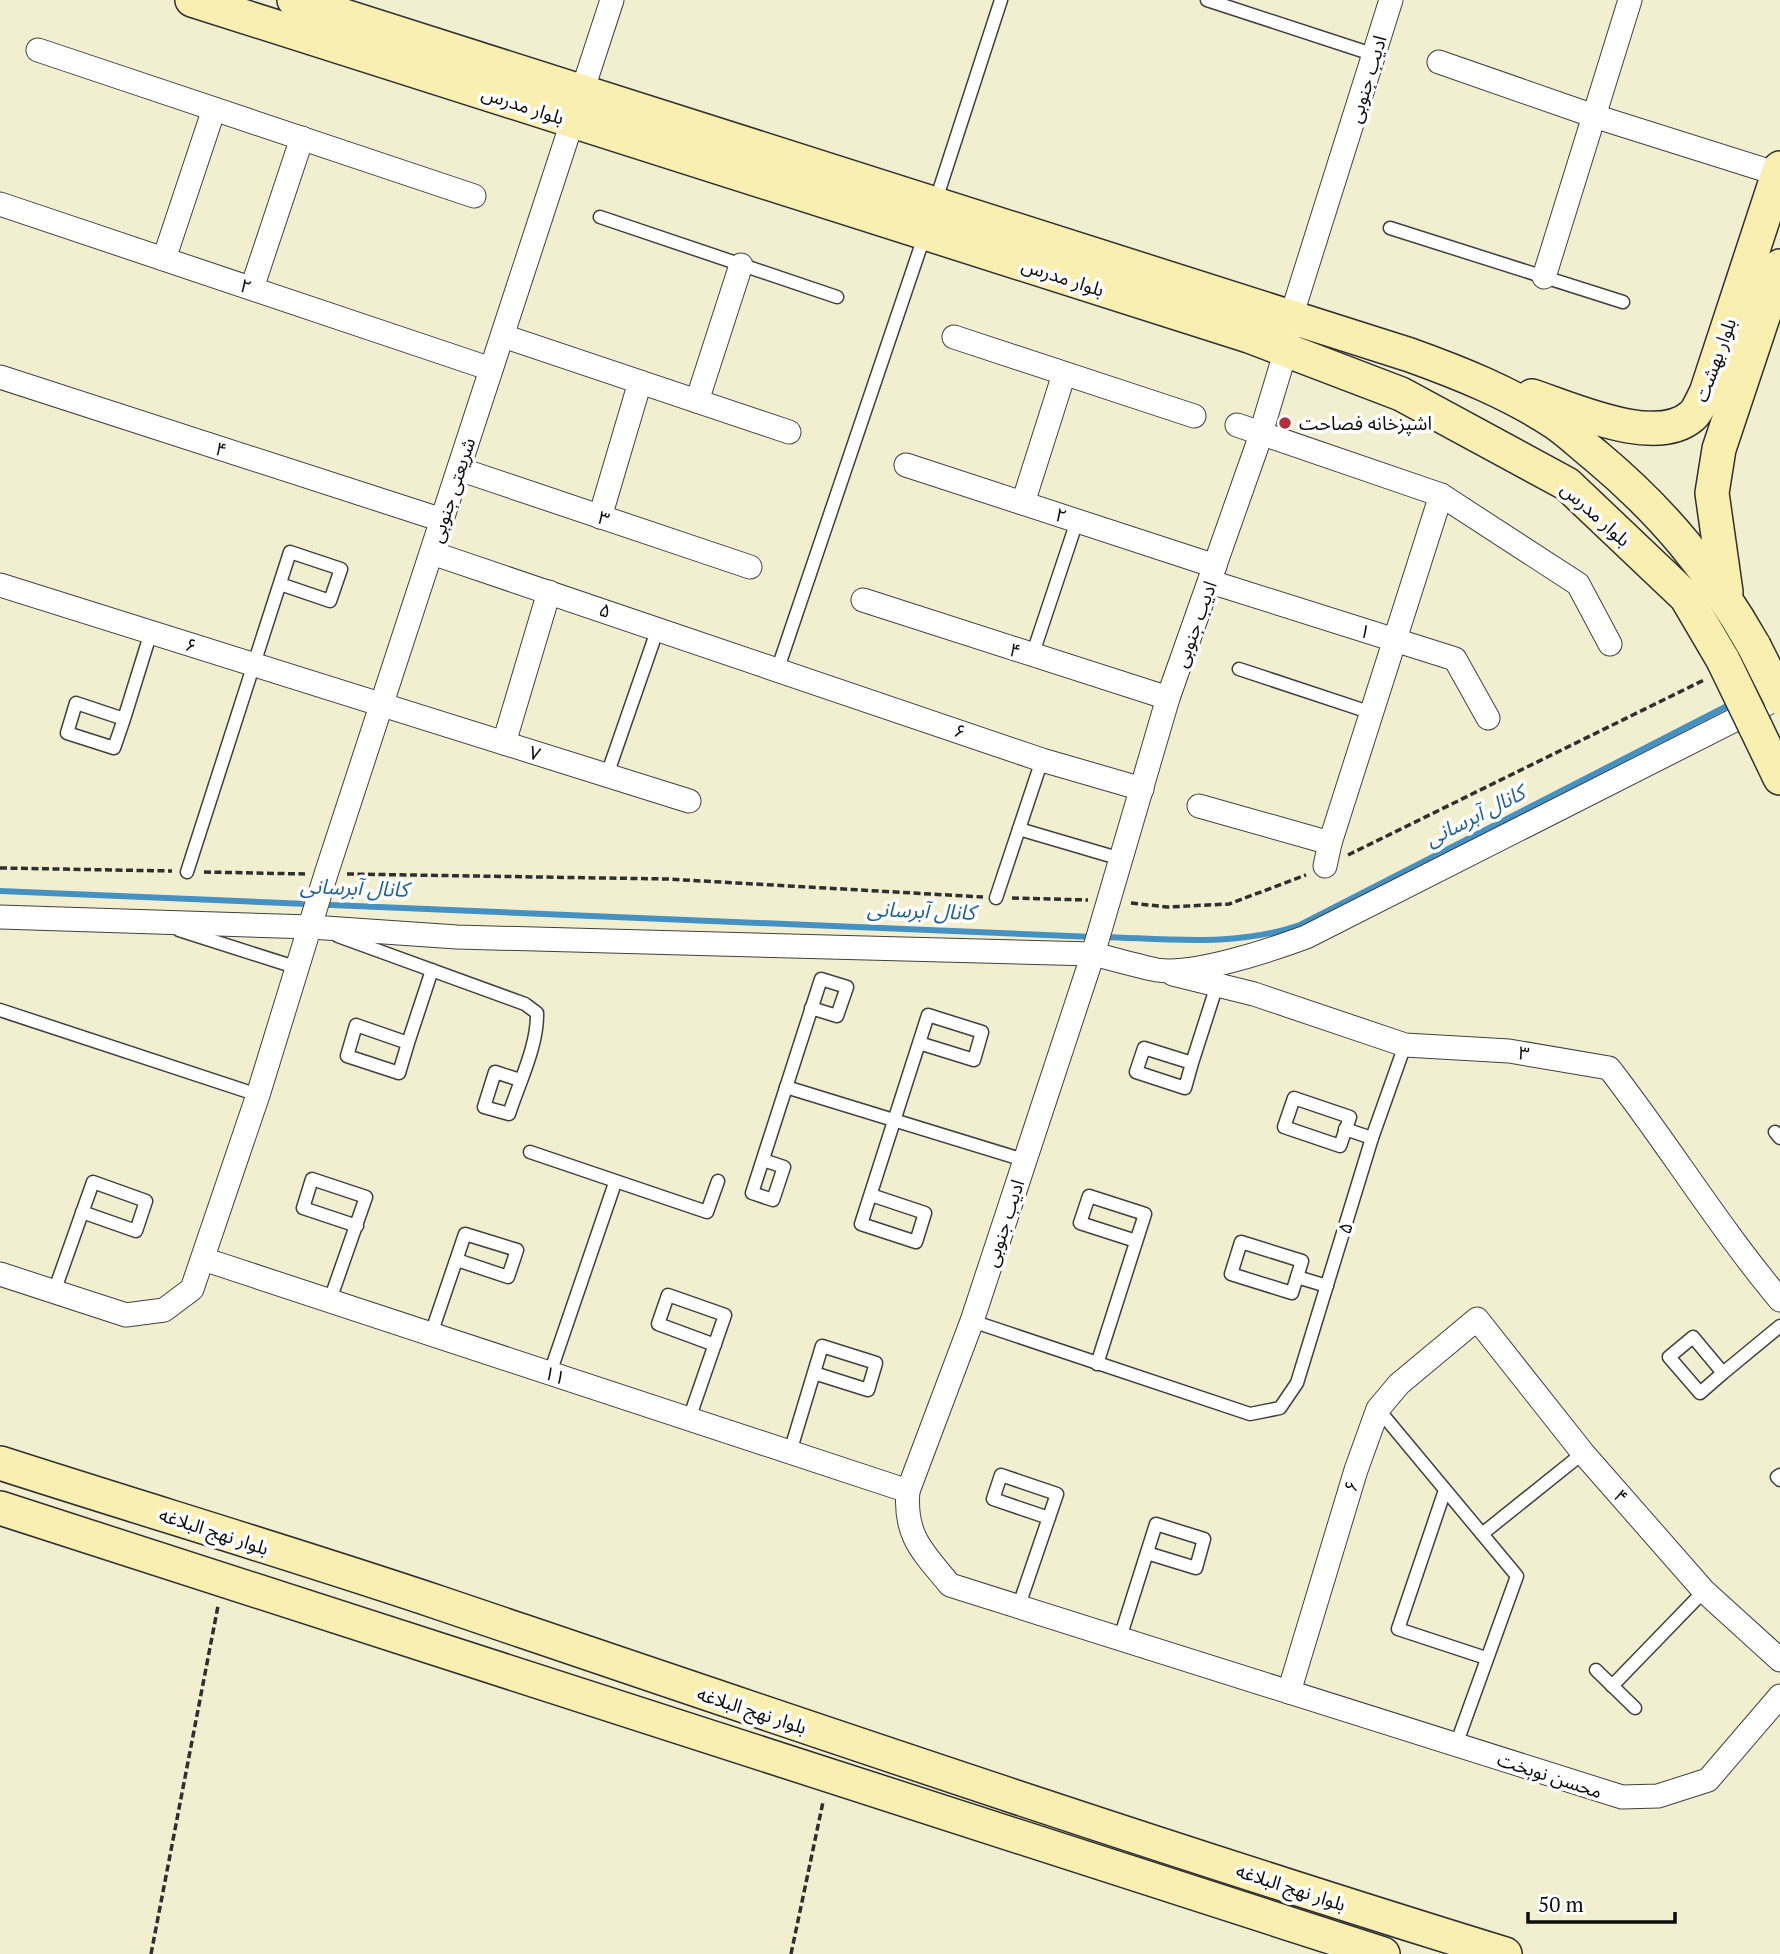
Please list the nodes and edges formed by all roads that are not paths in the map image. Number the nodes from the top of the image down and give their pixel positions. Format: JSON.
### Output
{"nodes":[{"id":1,"x":192,"y":0,"type":"edge"},
{"id":2,"x":612,"y":0,"type":"edge"},
{"id":3,"x":1001,"y":0,"type":"edge"},
{"id":4,"x":1207,"y":0,"type":"edge"},
{"id":5,"x":1391,"y":0,"type":"edge"},
{"id":6,"x":1630,"y":0,"type":"edge"},
{"id":7,"x":306,"y":2,"type":"edge"},
{"id":8,"x":38,"y":50,"type":"dead end"},
{"id":9,"x":1375,"y":55,"type":"junction"},
{"id":10,"x":1439,"y":62,"type":"dead end"},
{"id":11,"x":578,"y":106,"type":"junction"},
{"id":12,"x":214,"y":109,"type":"junction"},
{"id":13,"x":1594,"y":116,"type":"junction"},
{"id":14,"x":302,"y":138,"type":"junction"},
{"id":15,"x":1779,"y":171,"type":"edge"},
{"id":16,"x":474,"y":196,"type":"dead end"},
{"id":17,"x":0,"y":204,"type":"edge"},
{"id":18,"x":600,"y":218,"type":"dead end"},
{"id":19,"x":930,"y":218,"type":"junction"},
{"id":20,"x":1390,"y":228,"type":"dead end"},
{"id":21,"x":163,"y":259,"type":"junction"},
{"id":22,"x":741,"y":265,"type":"junction"},
{"id":23,"x":1780,"y":266,"type":"edge"},
{"id":24,"x":1544,"y":277,"type":"junction"},
{"id":25,"x":252,"y":288,"type":"junction"},
{"id":26,"x":837,"y":297,"type":"dead end"},
{"id":27,"x":1623,"y":302,"type":"dead end"},
{"id":28,"x":1291,"y":317,"type":"junction"},
{"id":29,"x":503,"y":336,"type":"junction"},
{"id":30,"x":954,"y":337,"type":"dead end"},
{"id":31,"x":1286,"y":351,"type":"junction"},
{"id":32,"x":491,"y":369,"type":"junction"},
{"id":33,"x":1064,"y":374,"type":"junction"},
{"id":34,"x":0,"y":377,"type":"edge"},
{"id":35,"x":1477,"y":380,"type":"junction"},
{"id":36,"x":640,"y":382,"type":"junction"},
{"id":37,"x":1720,"y":399,"type":"junction"},
{"id":38,"x":697,"y":401,"type":"junction"},
{"id":39,"x":1194,"y":416,"type":"dead end"},
{"id":40,"x":1237,"y":425,"type":"dead end"},
{"id":41,"x":789,"y":432,"type":"dead end"},
{"id":42,"x":906,"y":465,"type":"dead end"},
{"id":43,"x":459,"y":469,"type":"junction"},
{"id":44,"x":1441,"y":495,"type":"junction"},
{"id":45,"x":1023,"y":503,"type":"junction"},
{"id":46,"x":600,"y":517,"type":"junction"},
{"id":47,"x":442,"y":520,"type":"junction"},
{"id":48,"x":1077,"y":521,"type":"junction"},
{"id":49,"x":432,"y":553,"type":"junction"},
{"id":50,"x":750,"y":567,"type":"dead end"},
{"id":51,"x":1213,"y":574,"type":"junction"},
{"id":52,"x":280,"y":584,"type":"junction"},
{"id":53,"x":0,"y":585,"type":"edge"},
{"id":54,"x":549,"y":592,"type":"junction"},
{"id":55,"x":1727,"y":598,"type":"junction"},
{"id":56,"x":863,"y":600,"type":"dead end"},
{"id":57,"x":658,"y":628,"type":"junction"},
{"id":58,"x":151,"y":632,"type":"junction"},
{"id":59,"x":1395,"y":641,"type":"junction"},
{"id":60,"x":1610,"y":644,"type":"dead end"},
{"id":61,"x":1032,"y":656,"type":"junction"},
{"id":62,"x":253,"y":664,"type":"junction"},
{"id":63,"x":778,"y":668,"type":"junction"},
{"id":64,"x":1239,"y":669,"type":"dead end"},
{"id":65,"x":1780,"y":697,"type":"edge"},
{"id":66,"x":1168,"y":698,"type":"junction"},
{"id":67,"x":382,"y":704,"type":"junction"},
{"id":68,"x":1372,"y":713,"type":"junction"},
{"id":69,"x":1488,"y":718,"type":"dead end"},
{"id":70,"x":124,"y":719,"type":"junction"},
{"id":71,"x":504,"y":743,"type":"junction"},
{"id":72,"x":1042,"y":760,"type":"junction"},
{"id":73,"x":607,"y":775,"type":"junction"},
{"id":74,"x":1780,"y":778,"type":"edge"},
{"id":75,"x":1142,"y":789,"type":"junction"},
{"id":76,"x":689,"y":801,"type":"dead end"},
{"id":77,"x":1199,"y":806,"type":"dead end"},
{"id":78,"x":1019,"y":829,"type":"junction"},
{"id":79,"x":1330,"y":843,"type":"junction"},
{"id":80,"x":1121,"y":859,"type":"junction"},
{"id":81,"x":1325,"y":866,"type":"road end"},
{"id":82,"x":187,"y":872,"type":"road end"},
{"id":83,"x":996,"y":898,"type":"road end"},
{"id":84,"x":0,"y":917,"type":"edge"},
{"id":85,"x":157,"y":923,"type":"junction"},
{"id":86,"x":311,"y":927,"type":"junction"},
{"id":87,"x":1093,"y":954,"type":"junction"},
{"id":88,"x":298,"y":968,"type":"junction"},
{"id":89,"x":432,"y":970,"type":"junction"},
{"id":90,"x":1160,"y":970,"type":"junction"},
{"id":91,"x":1217,"y":985,"type":"junction"},
{"id":92,"x":811,"y":1008,"type":"dead end"},
{"id":93,"x":0,"y":1010,"type":"edge"},
{"id":94,"x":408,"y":1043,"type":"junction"},
{"id":95,"x":919,"y":1043,"type":"junction"},
{"id":96,"x":1405,"y":1045,"type":"junction"},
{"id":97,"x":1192,"y":1063,"type":"dead end"},
{"id":98,"x":520,"y":1080,"type":"junction"},
{"id":99,"x":786,"y":1087,"type":"junction"},
{"id":100,"x":258,"y":1096,"type":"junction"},
{"id":101,"x":895,"y":1120,"type":"junction"},
{"id":102,"x":1345,"y":1129,"type":"junction"},
{"id":103,"x":1372,"y":1138,"type":"junction"},
{"id":104,"x":530,"y":1152,"type":"dead end"},
{"id":105,"x":763,"y":1160,"type":"dead end"},
{"id":106,"x":1024,"y":1160,"type":"junction"},
{"id":107,"x":718,"y":1181,"type":"dead end"},
{"id":108,"x":615,"y":1183,"type":"junction"},
{"id":109,"x":871,"y":1195,"type":"junction"},
{"id":110,"x":82,"y":1212,"type":"junction"},
{"id":111,"x":357,"y":1226,"type":"junction"},
{"id":112,"x":1136,"y":1241,"type":"junction"},
{"id":113,"x":203,"y":1259,"type":"junction"},
{"id":114,"x":457,"y":1260,"type":"junction"},
{"id":115,"x":0,"y":1274,"type":"edge"},
{"id":116,"x":1297,"y":1277,"type":"junction"},
{"id":117,"x":1327,"y":1286,"type":"junction"},
{"id":118,"x":54,"y":1292,"type":"junction"},
{"id":119,"x":330,"y":1300,"type":"junction"},
{"id":120,"x":1780,"y":1300,"type":"edge"},
{"id":121,"x":1477,"y":1319,"type":"joint"},
{"id":122,"x":972,"y":1321,"type":"junction"},
{"id":123,"x":1780,"y":1325,"type":"edge"},
{"id":124,"x":431,"y":1334,"type":"junction"},
{"id":125,"x":715,"y":1345,"type":"junction"},
{"id":126,"x":1097,"y":1364,"type":"junction"},
{"id":127,"x":550,"y":1373,"type":"junction"},
{"id":128,"x":814,"y":1373,"type":"junction"},
{"id":129,"x":1723,"y":1373,"type":"junction"},
{"id":130,"x":1378,"y":1409,"type":"junction"},
{"id":131,"x":689,"y":1419,"type":"junction"},
{"id":132,"x":790,"y":1452,"type":"junction"},
{"id":133,"x":1583,"y":1453,"type":"junction"},
{"id":134,"x":0,"y":1463,"type":"edge"},
{"id":135,"x":908,"y":1490,"type":"junction"},
{"id":136,"x":1445,"y":1490,"type":"junction"},
{"id":137,"x":0,"y":1508,"type":"edge"},
{"id":138,"x":1049,"y":1518,"type":"junction"},
{"id":139,"x":1482,"y":1534,"type":"junction"},
{"id":140,"x":1147,"y":1553,"type":"junction"},
{"id":141,"x":1704,"y":1591,"type":"junction"},
{"id":142,"x":1018,"y":1608,"type":"junction"},
{"id":143,"x":1119,"y":1641,"type":"junction"},
{"id":144,"x":1486,"y":1658,"type":"junction"},
{"id":145,"x":1780,"y":1660,"type":"edge"},
{"id":146,"x":1596,"y":1670,"type":"dead end"},
{"id":147,"x":1612,"y":1686,"type":"junction"},
{"id":148,"x":1289,"y":1692,"type":"junction"},
{"id":149,"x":1780,"y":1696,"type":"edge"},
{"id":150,"x":1635,"y":1708,"type":"dead end"},
{"id":151,"x":1456,"y":1745,"type":"junction"},
{"id":152,"x":1383,"y":1954,"type":"edge"},
{"id":153,"x":1505,"y":1954,"type":"edge"}],
"edges":[{"from":1,"to":11,"type":"street","name":"بلوار مدرس"},
{"from":2,"to":11,"type":"street","name":"شریعتی جنوبی"},
{"from":3,"to":19,"type":"lane"},
{"from":4,"to":9,"type":"lane"},
{"from":5,"to":9,"type":"street","name":"ادیب جنوبی"},
{"from":6,"to":13,"type":"street"},
{"from":7,"to":11,"type":"street","name":"بلوار مدرس"},
{"from":8,"to":12,"type":"street"},
{"from":9,"to":28,"type":"street","name":"ادیب جنوبی"},
{"from":10,"to":13,"type":"street"},
{"from":11,"to":19,"type":"street","name":"بلوار مدرس"},
{"from":11,"to":29,"type":"street","name":"شریعتی جنوبی"},
{"from":12,"to":14,"type":"street"},
{"from":12,"to":21,"type":"street"},
{"from":13,"to":15,"type":"street"},
{"from":13,"to":24,"type":"street"},
{"from":14,"to":16,"type":"street"},
{"from":14,"to":25,"type":"street"},
{"from":15,"to":37,"type":"street","name":"بلوار بهشت"},
{"from":17,"to":21,"type":"street","name":"۲"},
{"from":18,"to":22,"type":"lane"},
{"from":19,"to":28,"type":"street","name":"بلوار مدرس"},
{"from":19,"to":31,"type":"street","name":"بلوار مدرس"},
{"from":19,"to":63,"type":"lane"},
{"from":20,"to":24,"type":"lane"},
{"from":21,"to":25,"type":"street","name":"۲"},
{"from":22,"to":26,"type":"lane"},
{"from":22,"to":38,"type":"street"},
{"from":23,"to":37,"type":"street","name":"بلوار بهشت"},
{"from":24,"to":27,"type":"lane"},
{"from":25,"to":32,"type":"street","name":"۲"},
{"from":28,"to":31,"type":"street","name":"ادیب جنوبی"},
{"from":28,"to":35,"type":"street","name":"بلوار مدرس"},
{"from":29,"to":32,"type":"street","name":"شریعتی جنوبی"},
{"from":29,"to":36,"type":"street"},
{"from":30,"to":33,"type":"street"},
{"from":31,"to":51,"type":"street","name":"ادیب جنوبی"},
{"from":31,"to":74,"type":"street","name":"بلوار مدرس","bridge":true},
{"from":32,"to":43,"type":"street","name":"شریعتی جنوبی"},
{"from":33,"to":39,"type":"street"},
{"from":33,"to":45,"type":"street"},
{"from":34,"to":47,"type":"street","name":"۴"},
{"from":35,"to":37,"type":"street","name":"بلوار بهشت"},
{"from":35,"to":55,"type":"street","name":"بلوار مدرس"},
{"from":36,"to":38,"type":"street"},
{"from":36,"to":46,"type":"street"},
{"from":37,"to":55,"type":"street","name":"بلوار بهشت"},
{"from":38,"to":41,"type":"street"},
{"from":40,"to":44,"type":"street"},
{"from":42,"to":45,"type":"street","name":"۲"},
{"from":43,"to":46,"type":"street","name":"۳"},
{"from":43,"to":47,"type":"street","name":"شریعتی جنوبی"},
{"from":44,"to":59,"type":"street"},
{"from":44,"to":60,"type":"street"},
{"from":45,"to":48,"type":"street","name":"۲"},
{"from":46,"to":50,"type":"street","name":"۳"},
{"from":47,"to":49,"type":"street","name":"شریعتی جنوبی"},
{"from":48,"to":51,"type":"street","name":"۲"},
{"from":48,"to":61,"type":"lane"},
{"from":49,"to":54,"type":"street","name":"۵"},
{"from":49,"to":67,"type":"street","name":"شریعتی جنوبی"},
{"from":51,"to":59,"type":"street","name":"۱"},
{"from":51,"to":66,"type":"street","name":"ادیب جنوبی"},
{"from":52,"to":52,"type":"lane"},
{"from":52,"to":62,"type":"lane"},
{"from":53,"to":58,"type":"street","name":"۶"},
{"from":54,"to":57,"type":"street","name":"۵"},
{"from":54,"to":71,"type":"street"},
{"from":55,"to":65,"type":"street","name":"بلوار مدرس","bridge":true},
{"from":56,"to":61,"type":"street","name":"۴"},
{"from":57,"to":63,"type":"street","name":"۵"},
{"from":57,"to":73,"type":"lane"},
{"from":58,"to":62,"type":"street","name":"۶"},
{"from":58,"to":70,"type":"lane"},
{"from":59,"to":68,"type":"street"},
{"from":59,"to":69,"type":"street","name":"۱"},
{"from":61,"to":66,"type":"street","name":"۴"},
{"from":62,"to":67,"type":"street","name":"۶"},
{"from":62,"to":82,"type":"lane"},
{"from":63,"to":72,"type":"street","name":"۶"},
{"from":64,"to":68,"type":"lane"},
{"from":65,"to":90,"type":"street"},
{"from":66,"to":75,"type":"street","name":"ادیب جنوبی"},
{"from":67,"to":71,"type":"street","name":"۷"},
{"from":67,"to":86,"type":"street","name":"شریعتی جنوبی"},
{"from":68,"to":79,"type":"street"},
{"from":70,"to":70,"type":"lane"},
{"from":71,"to":73,"type":"street","name":"۷"},
{"from":72,"to":75,"type":"street","name":"۶"},
{"from":72,"to":78,"type":"lane"},
{"from":73,"to":76,"type":"street","name":"۷"},
{"from":75,"to":80,"type":"street","name":"ادیب جنوبی"},
{"from":77,"to":79,"type":"street"},
{"from":78,"to":80,"type":"lane"},
{"from":78,"to":83,"type":"lane"},
{"from":79,"to":81,"type":"street"},
{"from":80,"to":87,"type":"street","name":"ادیب جنوبی"},
{"from":84,"to":85,"type":"street","name":"۳"},
{"from":85,"to":86,"type":"street","name":"۳"},
{"from":85,"to":88,"type":"lane"},
{"from":86,"to":87,"type":"street","name":"۳"},
{"from":86,"to":88,"type":"street","name":"شریعتی جنوبی"},
{"from":86,"to":89,"type":"lane"},
{"from":87,"to":90,"type":"street","name":"۳"},
{"from":87,"to":106,"type":"street","name":"ادیب جنوبی"},
{"from":88,"to":100,"type":"street","name":"شریعتی جنوبی"},
{"from":89,"to":94,"type":"lane"},
{"from":89,"to":98,"type":"lane"},
{"from":90,"to":91,"type":"street","name":"۳"},
{"from":91,"to":96,"type":"street","name":"۳"},
{"from":91,"to":97,"type":"lane"},
{"from":92,"to":99,"type":"lane"},
{"from":93,"to":100,"type":"lane"},
{"from":94,"to":94,"type":"lane"},
{"from":95,"to":95,"type":"lane"},
{"from":95,"to":101,"type":"lane"},
{"from":96,"to":103,"type":"lane","name":"۵"},
{"from":96,"to":120,"type":"street","name":"۳"},
{"from":98,"to":98,"type":"lane"},
{"from":99,"to":101,"type":"lane"},
{"from":99,"to":105,"type":"lane"},
{"from":100,"to":113,"type":"street","name":"شریعتی جنوبی"},
{"from":101,"to":106,"type":"lane"},
{"from":101,"to":109,"type":"lane"},
{"from":102,"to":102,"type":"lane"},
{"from":102,"to":103,"type":"lane"},
{"from":103,"to":117,"type":"lane","name":"۵"},
{"from":104,"to":108,"type":"lane"},
{"from":106,"to":122,"type":"street","name":"ادیب جنوبی"},
{"from":107,"to":108,"type":"lane"},
{"from":108,"to":127,"type":"lane"},
{"from":109,"to":109,"type":"lane"},
{"from":110,"to":110,"type":"lane"},
{"from":110,"to":118,"type":"lane"},
{"from":111,"to":111,"type":"lane"},
{"from":111,"to":119,"type":"lane"},
{"from":112,"to":112,"type":"lane"},
{"from":112,"to":126,"type":"lane"},
{"from":113,"to":118,"type":"street","name":"شریعتی جنوبی"},
{"from":113,"to":119,"type":"street","name":"۱۱"},
{"from":114,"to":114,"type":"lane"},
{"from":114,"to":124,"type":"lane"},
{"from":115,"to":118,"type":"street"},
{"from":116,"to":116,"type":"lane"},
{"from":116,"to":117,"type":"lane"},
{"from":117,"to":126,"type":"lane","name":"۵"},
{"from":119,"to":124,"type":"street","name":"۱۱"},
{"from":121,"to":130,"type":"street","name":"۶"},
{"from":121,"to":133,"type":"street","name":"۴"},
{"from":122,"to":126,"type":"lane"},
{"from":122,"to":135,"type":"street","name":"ادیب جنوبی"},
{"from":123,"to":129,"type":"lane"},
{"from":124,"to":127,"type":"street","name":"۱۱"},
{"from":125,"to":125,"type":"lane"},
{"from":125,"to":131,"type":"lane"},
{"from":127,"to":131,"type":"street","name":"۱۱"},
{"from":128,"to":128,"type":"lane"},
{"from":128,"to":132,"type":"lane"},
{"from":129,"to":129,"type":"lane"},
{"from":130,"to":136,"type":"lane"},
{"from":130,"to":148,"type":"street","name":"۶"},
{"from":131,"to":132,"type":"street","name":"۱۱"},
{"from":132,"to":135,"type":"street","name":"۱۱"},
{"from":133,"to":139,"type":"lane"},
{"from":133,"to":141,"type":"street","name":"۴"},
{"from":134,"to":153,"type":"street","name":"بلوار نهج البلاغه"},
{"from":135,"to":142,"type":"street","name":"محسن نوبخت"},
{"from":136,"to":139,"type":"lane"},
{"from":136,"to":144,"type":"lane"},
{"from":137,"to":152,"type":"street","name":"بلوار نهج البلاغه"},
{"from":138,"to":138,"type":"lane"},
{"from":138,"to":142,"type":"lane"},
{"from":139,"to":144,"type":"lane"},
{"from":140,"to":140,"type":"lane"},
{"from":140,"to":143,"type":"lane"},
{"from":141,"to":145,"type":"street","name":"۴"},
{"from":141,"to":147,"type":"lane"},
{"from":142,"to":143,"type":"street","name":"محسن نوبخت"},
{"from":143,"to":148,"type":"street","name":"محسن نوبخت"},
{"from":144,"to":151,"type":"lane"},
{"from":146,"to":147,"type":"lane"},
{"from":147,"to":150,"type":"lane"},
{"from":148,"to":151,"type":"street","name":"محسن نوبخت"},
{"from":149,"to":151,"type":"street","name":"محسن نوبخت"}]}
